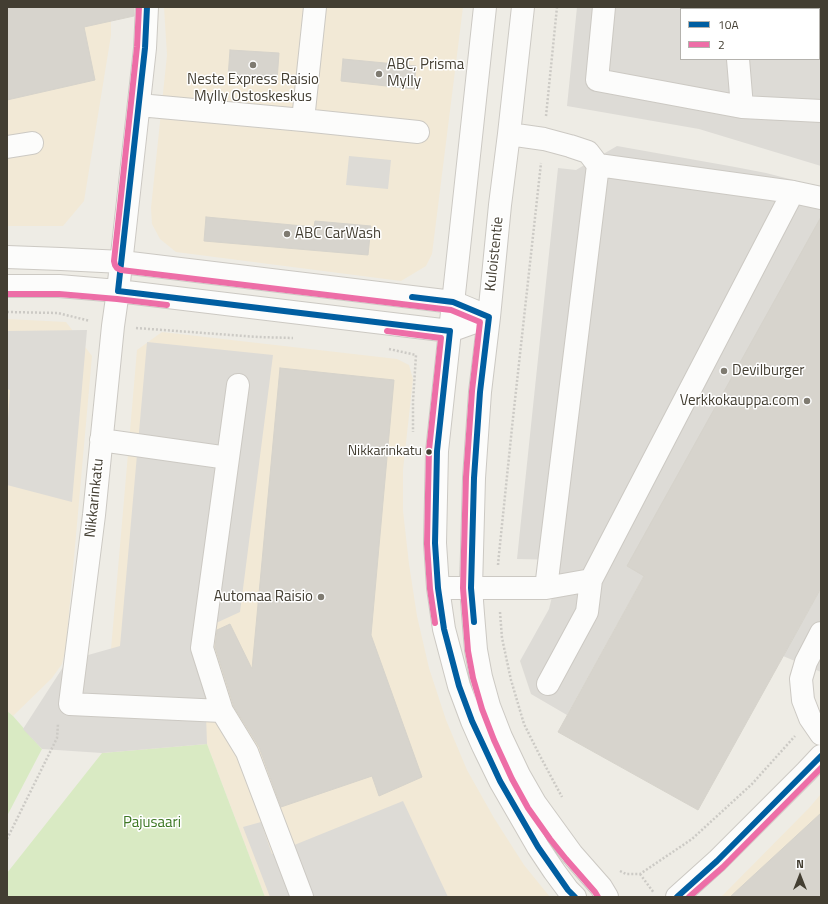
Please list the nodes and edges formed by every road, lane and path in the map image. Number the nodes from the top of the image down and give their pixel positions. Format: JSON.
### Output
{"nodes":[{"id":1,"x":147,"y":7,"type":"edge"},
{"id":2,"x":315,"y":7,"type":"edge"},
{"id":3,"x":485,"y":7,"type":"edge"},
{"id":4,"x":523,"y":7,"type":"edge"},
{"id":5,"x":557,"y":7,"type":"edge"},
{"id":6,"x":604,"y":7,"type":"edge"},
{"id":7,"x":738,"y":60,"type":"edge"},
{"id":8,"x":139,"y":105,"type":"junction"},
{"id":9,"x":742,"y":107,"type":"junction"},
{"id":10,"x":821,"y":111,"type":"edge"},
{"id":11,"x":303,"y":120,"type":"junction"},
{"id":12,"x":418,"y":132,"type":"dead end"},
{"id":13,"x":509,"y":134,"type":"junction"},
{"id":14,"x":544,"y":139,"type":"junction"},
{"id":15,"x":32,"y":143,"type":"dead end"},
{"id":16,"x":7,"y":147,"type":"edge"},
{"id":17,"x":598,"y":165,"type":"junction"},
{"id":18,"x":793,"y":192,"type":"junction"},
{"id":19,"x":821,"y":198,"type":"edge"},
{"id":20,"x":7,"y":257,"type":"edge"},
{"id":21,"x":122,"y":262,"type":"junction"},
{"id":22,"x":7,"y":286,"type":"edge"},
{"id":23,"x":118,"y":291,"type":"junction"},
{"id":24,"x":453,"y":302,"type":"junction"},
{"id":25,"x":7,"y":312,"type":"edge"},
{"id":26,"x":489,"y":317,"type":"junction"},
{"id":27,"x":113,"y":326,"type":"junction"},
{"id":28,"x":450,"y":331,"type":"junction"},
{"id":29,"x":294,"y":338,"type":"dead end"},
{"id":30,"x":387,"y":349,"type":"dead end"},
{"id":31,"x":416,"y":355,"type":"dead end"},
{"id":32,"x":238,"y":385,"type":"dead end"},
{"id":33,"x":101,"y":440,"type":"junction"},
{"id":34,"x":228,"y":458,"type":"junction"},
{"id":35,"x":591,"y":580,"type":"junction"},
{"id":36,"x":438,"y":588,"type":"junction"},
{"id":37,"x":471,"y":588,"type":"junction"},
{"id":38,"x":498,"y":588,"type":"junction"},
{"id":39,"x":546,"y":588,"type":"junction"},
{"id":40,"x":821,"y":633,"type":"edge"},
{"id":41,"x":548,"y":684,"type":"dead end"},
{"id":42,"x":64,"y":711,"type":"junction"},
{"id":43,"x":222,"y":711,"type":"junction"},
{"id":44,"x":815,"y":726,"type":"edge"},
{"id":45,"x":821,"y":756,"type":"edge"},
{"id":46,"x":566,"y":803,"type":"dead end"},
{"id":47,"x":7,"y":839,"type":"edge"},
{"id":48,"x":618,"y":870,"type":"dead end"},
{"id":49,"x":640,"y":874,"type":"junction"},
{"id":50,"x":302,"y":897,"type":"edge"},
{"id":51,"x":575,"y":897,"type":"edge"},
{"id":52,"x":608,"y":897,"type":"edge"},
{"id":53,"x":657,"y":897,"type":"edge"},
{"id":54,"x":677,"y":897,"type":"edge"}],
"edges":[{"from":1,"to":8,"type":"street","name":"Nikkarinkatu"},
{"from":2,"to":11,"type":"street"},
{"from":3,"to":24,"type":"street"},
{"from":4,"to":13,"type":"street","name":"Kuloistentie"},
{"from":5,"to":14,"type":"path"},
{"from":6,"to":9,"type":"street"},
{"from":7,"to":9,"type":"street"},
{"from":8,"to":11,"type":"street"},
{"from":8,"to":21,"type":"street","name":"Nikkarinkatu"},
{"from":9,"to":10,"type":"street"},
{"from":11,"to":12,"type":"street"},
{"from":13,"to":14,"type":"street"},
{"from":13,"to":26,"type":"street","name":"Kuloistentie"},
{"from":14,"to":17,"type":"street"},
{"from":14,"to":38,"type":"path"},
{"from":15,"to":16,"type":"street"},
{"from":17,"to":18,"type":"street"},
{"from":17,"to":39,"type":"street"},
{"from":18,"to":19,"type":"street"},
{"from":18,"to":35,"type":"street"},
{"from":20,"to":21,"type":"street"},
{"from":21,"to":23,"type":"street","name":"Nikkarinkatu"},
{"from":21,"to":24,"type":"street"},
{"from":22,"to":23,"type":"street"},
{"from":23,"to":27,"type":"street","name":"Nikkarinkatu"},
{"from":23,"to":28,"type":"street"},
{"from":24,"to":26,"type":"street"},
{"from":24,"to":28,"type":"street"},
{"from":25,"to":27,"type":"path"},
{"from":26,"to":28,"type":"street"},
{"from":26,"to":37,"type":"street","name":"Kuloistentie"},
{"from":27,"to":29,"type":"path"},
{"from":27,"to":33,"type":"street","name":"Nikkarinkatu"},
{"from":28,"to":36,"type":"street"},
{"from":30,"to":31,"type":"path"},
{"from":32,"to":34,"type":"street"},
{"from":33,"to":34,"type":"street"},
{"from":33,"to":42,"type":"street","name":"Nikkarinkatu"},
{"from":34,"to":43,"type":"street"},
{"from":35,"to":39,"type":"street"},
{"from":35,"to":41,"type":"street"},
{"from":36,"to":37,"type":"street"},
{"from":36,"to":51,"type":"street"},
{"from":37,"to":38,"type":"street"},
{"from":37,"to":52,"type":"street","name":"Kuloistentie"},
{"from":38,"to":39,"type":"street"},
{"from":38,"to":46,"type":"path"},
{"from":40,"to":44,"type":"street"},
{"from":42,"to":43,"type":"street"},
{"from":42,"to":47,"type":"path"},
{"from":43,"to":50,"type":"street"},
{"from":44,"to":49,"type":"path"},
{"from":45,"to":54,"type":"street"},
{"from":48,"to":49,"type":"path"},
{"from":49,"to":53,"type":"path"}]}
